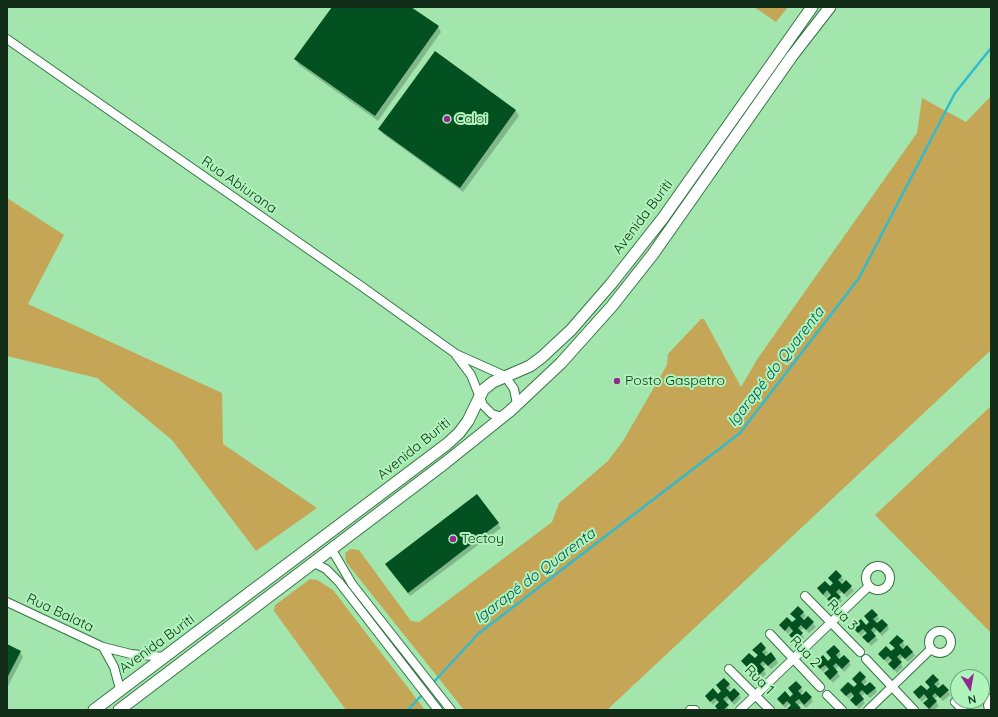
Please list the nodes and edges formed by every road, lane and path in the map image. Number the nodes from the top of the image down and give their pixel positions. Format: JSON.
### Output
{"nodes":[{"id":1,"x":812,"y":7,"type":"edge"},
{"id":2,"x":830,"y":7,"type":"edge"},
{"id":3,"x":7,"y":39,"type":"edge"},
{"id":4,"x":456,"y":354,"type":"junction"},
{"id":5,"x":504,"y":376,"type":"junction"},
{"id":6,"x":479,"y":397,"type":"junction"},
{"id":7,"x":517,"y":404,"type":"junction"},
{"id":8,"x":502,"y":417,"type":"junction"},
{"id":9,"x":332,"y":550,"type":"junction"},
{"id":10,"x":314,"y":563,"type":"junction"},
{"id":11,"x":869,"y":586,"type":"dead end"},
{"id":12,"x":805,"y":596,"type":"dead end"},
{"id":13,"x":7,"y":602,"type":"edge"},
{"id":14,"x":831,"y":622,"type":"junction"},
{"id":15,"x":770,"y":634,"type":"dead end"},
{"id":16,"x":103,"y":647,"type":"junction"},
{"id":17,"x":931,"y":649,"type":"dead end"},
{"id":18,"x":860,"y":652,"type":"dead end"},
{"id":19,"x":164,"y":657,"type":"junction"},
{"id":20,"x":794,"y":659,"type":"junction"},
{"id":21,"x":866,"y":659,"type":"dead end"},
{"id":22,"x":729,"y":669,"type":"dead end"},
{"id":23,"x":820,"y":687,"type":"dead end"},
{"id":24,"x":892,"y":687,"type":"junction"},
{"id":25,"x":120,"y":690,"type":"junction"},
{"id":26,"x":756,"y":695,"type":"junction"},
{"id":27,"x":827,"y":695,"type":"dead end"},
{"id":28,"x":991,"y":699,"type":"edge"},
{"id":29,"x":94,"y":710,"type":"edge"},
{"id":30,"x":119,"y":710,"type":"edge"},
{"id":31,"x":438,"y":710,"type":"edge"},
{"id":32,"x":451,"y":710,"type":"edge"},
{"id":33,"x":740,"y":710,"type":"edge"},
{"id":34,"x":770,"y":710,"type":"edge"},
{"id":35,"x":842,"y":710,"type":"edge"},
{"id":36,"x":868,"y":710,"type":"edge"},
{"id":37,"x":914,"y":710,"type":"edge"},
{"id":38,"x":989,"y":710,"type":"edge"}],
"edges":[{"from":1,"to":5,"type":"main road","name":"Avenida Buriti"},
{"from":2,"to":7,"type":"main road","name":"Avenida Buriti"},
{"from":3,"to":4,"type":"street","name":"Rua Abiurana"},
{"from":4,"to":5,"type":"street","name":"Rua Abiurana"},
{"from":4,"to":6,"type":"street","name":"Rua Abiurana"},
{"from":5,"to":6,"type":"main road","name":"Avenida Buriti"},
{"from":5,"to":7,"type":"street"},
{"from":6,"to":8,"type":"street","name":"Rua Abiurana"},
{"from":6,"to":19,"type":"main road","name":"Avenida Buriti"},
{"from":7,"to":8,"type":"main road","name":"Avenida Buriti"},
{"from":8,"to":9,"type":"main road","name":"Avenida Buriti"},
{"from":9,"to":10,"type":"main road","name":"Avenida Buriti"},
{"from":9,"to":32,"type":"street"},
{"from":10,"to":30,"type":"main road","name":"Avenida Buriti"},
{"from":10,"to":31,"type":"street"},
{"from":11,"to":14,"type":"street"},
{"from":12,"to":14,"type":"street","name":"Rua 3"},
{"from":13,"to":16,"type":"street","name":"Rua Balata"},
{"from":14,"to":18,"type":"street","name":"Rua 3"},
{"from":14,"to":20,"type":"street"},
{"from":15,"to":20,"type":"street","name":"Rua 2"},
{"from":16,"to":19,"type":"street","name":"Rua Balata"},
{"from":16,"to":25,"type":"street","name":"Rua Balata"},
{"from":17,"to":24,"type":"street"},
{"from":19,"to":25,"type":"main road","name":"Avenida Buriti"},
{"from":20,"to":23,"type":"street","name":"Rua 2"},
{"from":20,"to":26,"type":"street"},
{"from":21,"to":24,"type":"street"},
{"from":22,"to":26,"type":"street","name":"Rua 1"},
{"from":24,"to":36,"type":"street"},
{"from":24,"to":37,"type":"street"},
{"from":25,"to":29,"type":"main road","name":"Avenida Buriti"},
{"from":26,"to":33,"type":"street"},
{"from":26,"to":34,"type":"street","name":"Rua 1"},
{"from":27,"to":35,"type":"street"},
{"from":28,"to":38,"type":"street"}]}
